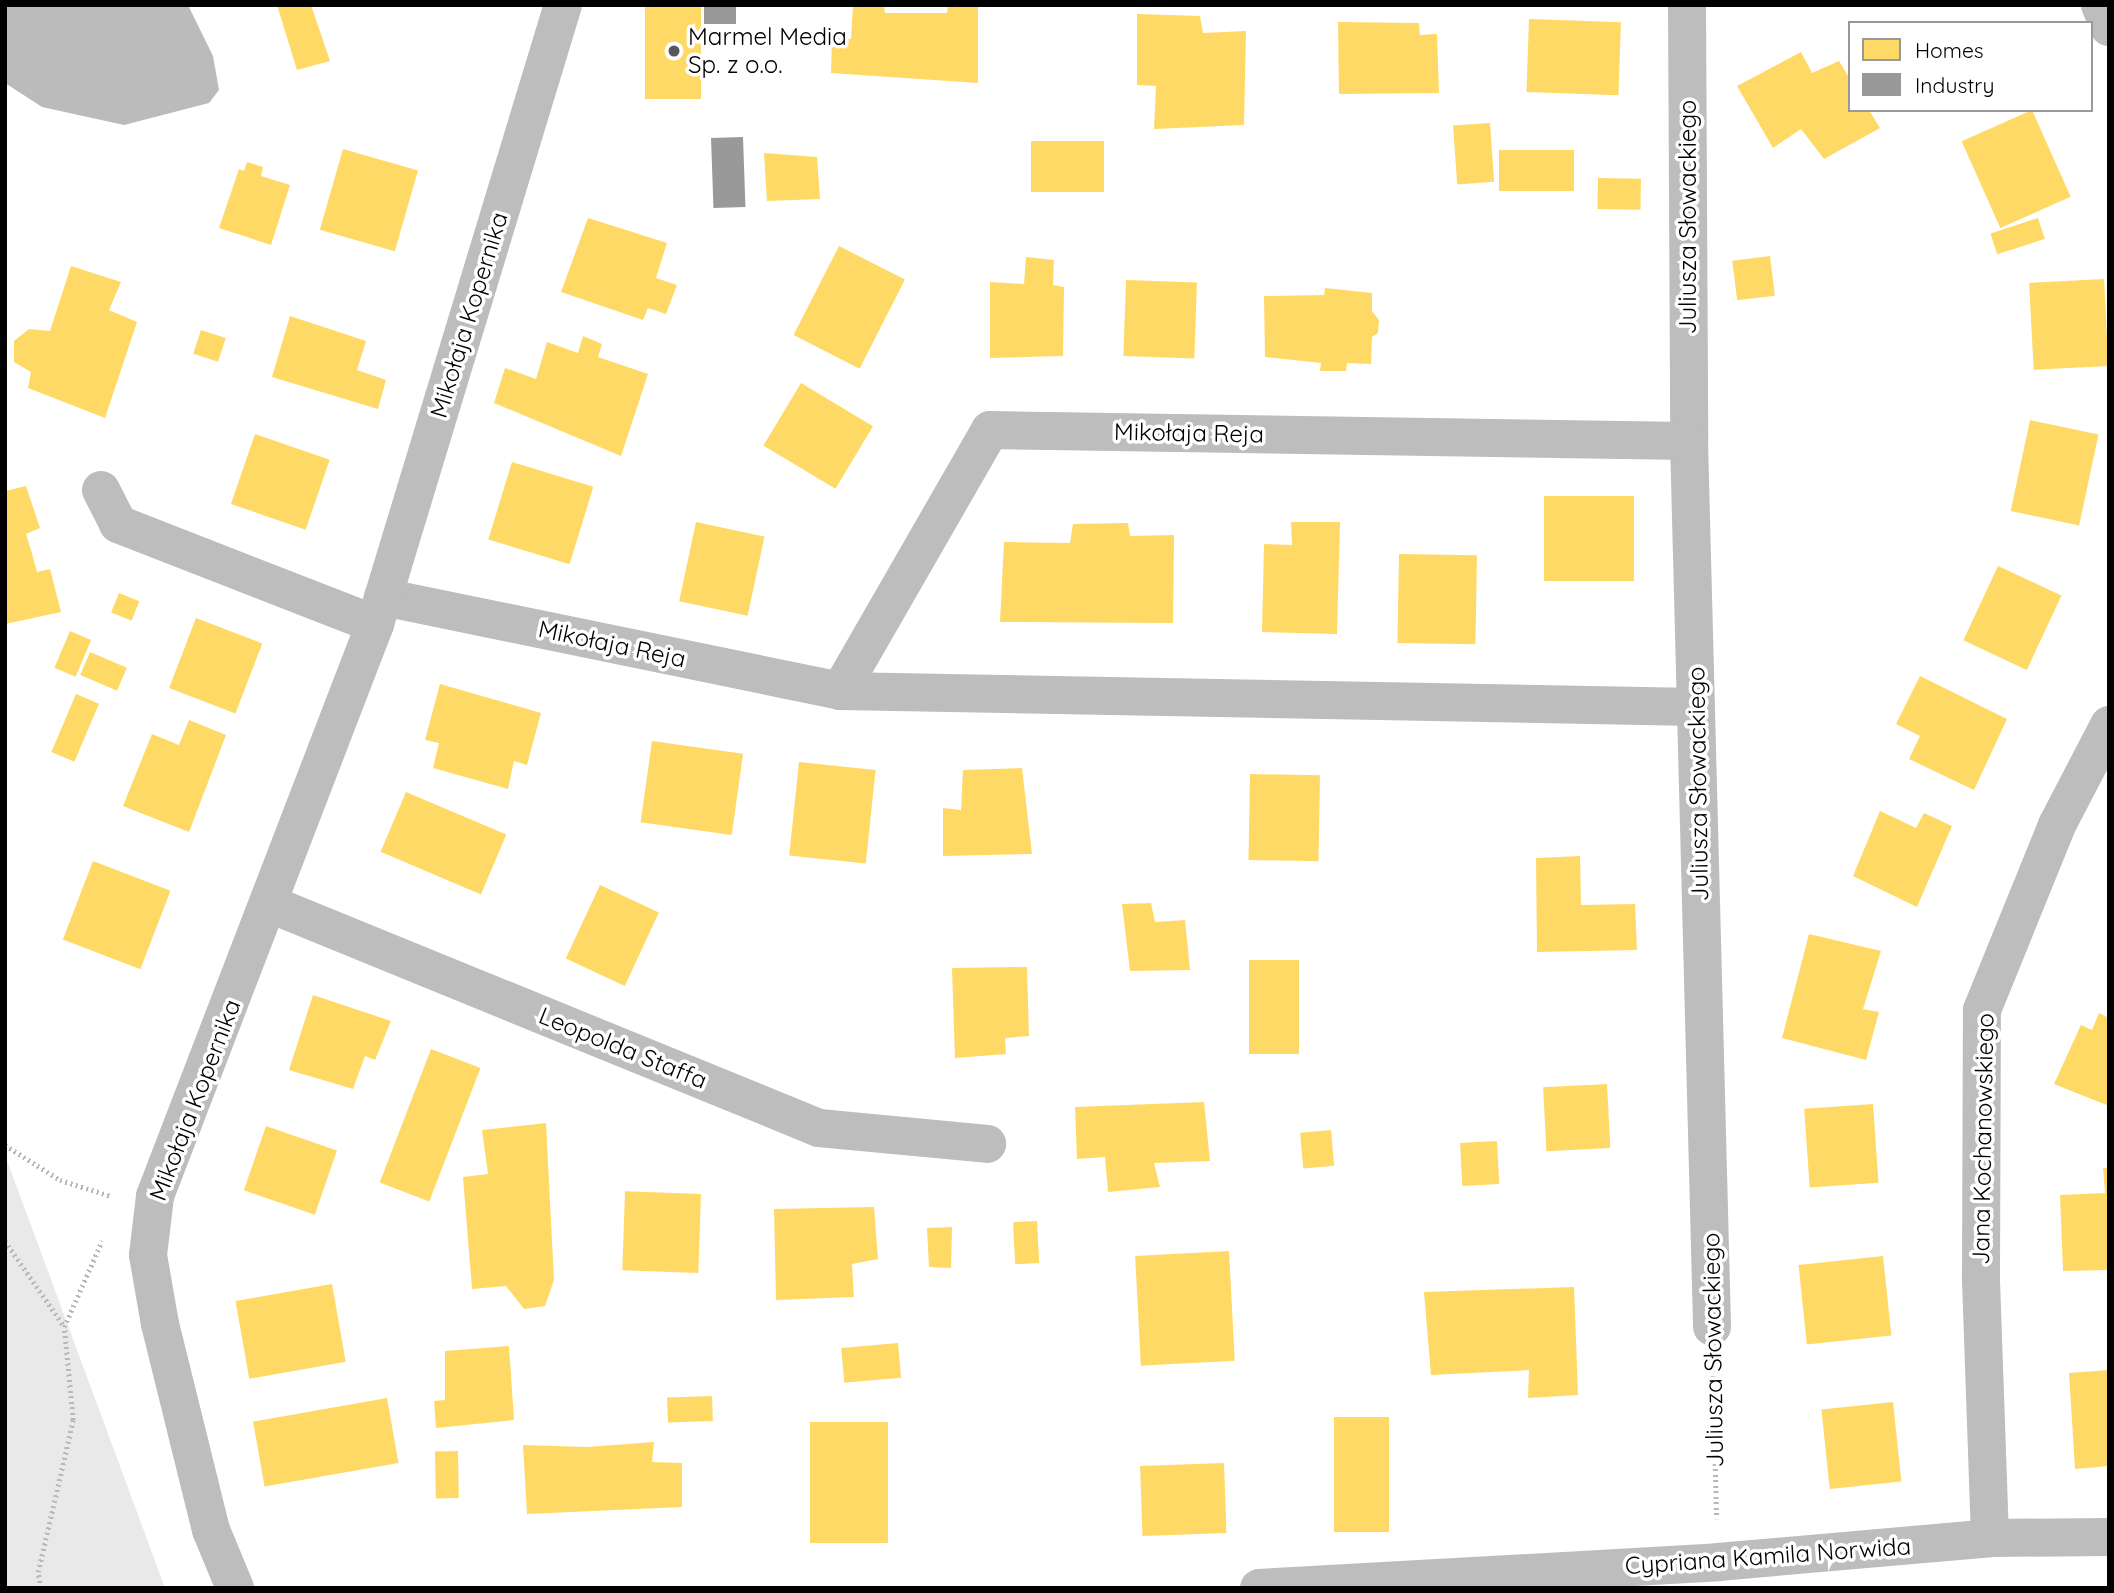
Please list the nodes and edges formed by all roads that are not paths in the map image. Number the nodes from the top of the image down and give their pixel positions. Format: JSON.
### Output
{"nodes":[{"id":1,"x":563,"y":5,"type":"edge"},
{"id":2,"x":1687,"y":5,"type":"edge"},
{"id":3,"x":2100,"y":5,"type":"edge"},
{"id":4,"x":2109,"y":27,"type":"edge"},
{"id":5,"x":1689,"y":441,"type":"junction"},
{"id":6,"x":101,"y":490,"type":"dead end"},
{"id":7,"x":379,"y":611,"type":"junction"},
{"id":8,"x":840,"y":691,"type":"junction"},
{"id":9,"x":1696,"y":707,"type":"junction"},
{"id":10,"x":2109,"y":725,"type":"edge"},
{"id":11,"x":270,"y":904,"type":"junction"},
{"id":12,"x":987,"y":1144,"type":"dead end"},
{"id":13,"x":1712,"y":1326,"type":"road end"},
{"id":14,"x":2109,"y":1537,"type":"edge"},
{"id":15,"x":1990,"y":1538,"type":"junction"},
{"id":16,"x":235,"y":1588,"type":"edge"},
{"id":17,"x":1259,"y":1588,"type":"edge"}],
"edges":[{"from":1,"to":7,"type":"street","name":"Mikołaja Kopernika"},
{"from":2,"to":5,"type":"street","name":"Juliusza Słowackiego"},
{"from":3,"to":4,"type":"street"},
{"from":5,"to":8,"type":"street","name":"Mikołaja Reja"},
{"from":5,"to":9,"type":"street","name":"Juliusza Słowackiego"},
{"from":6,"to":7,"type":"street"},
{"from":7,"to":8,"type":"street","name":"Mikołaja Reja"},
{"from":7,"to":11,"type":"street","name":"Mikołaja Kopernika"},
{"from":8,"to":9,"type":"street","name":"Mikołaja Reja"},
{"from":9,"to":13,"type":"street","name":"Juliusza Słowackiego"},
{"from":10,"to":15,"type":"street","name":"Jana Kochanowskiego"},
{"from":11,"to":12,"type":"street","name":"Leopolda Staffa"},
{"from":11,"to":16,"type":"street","name":"Mikołaja Kopernika"},
{"from":14,"to":15,"type":"street","name":"Cypriana Kamila Norwida"},
{"from":15,"to":17,"type":"street","name":"Cypriana Kamila Norwida"}]}
